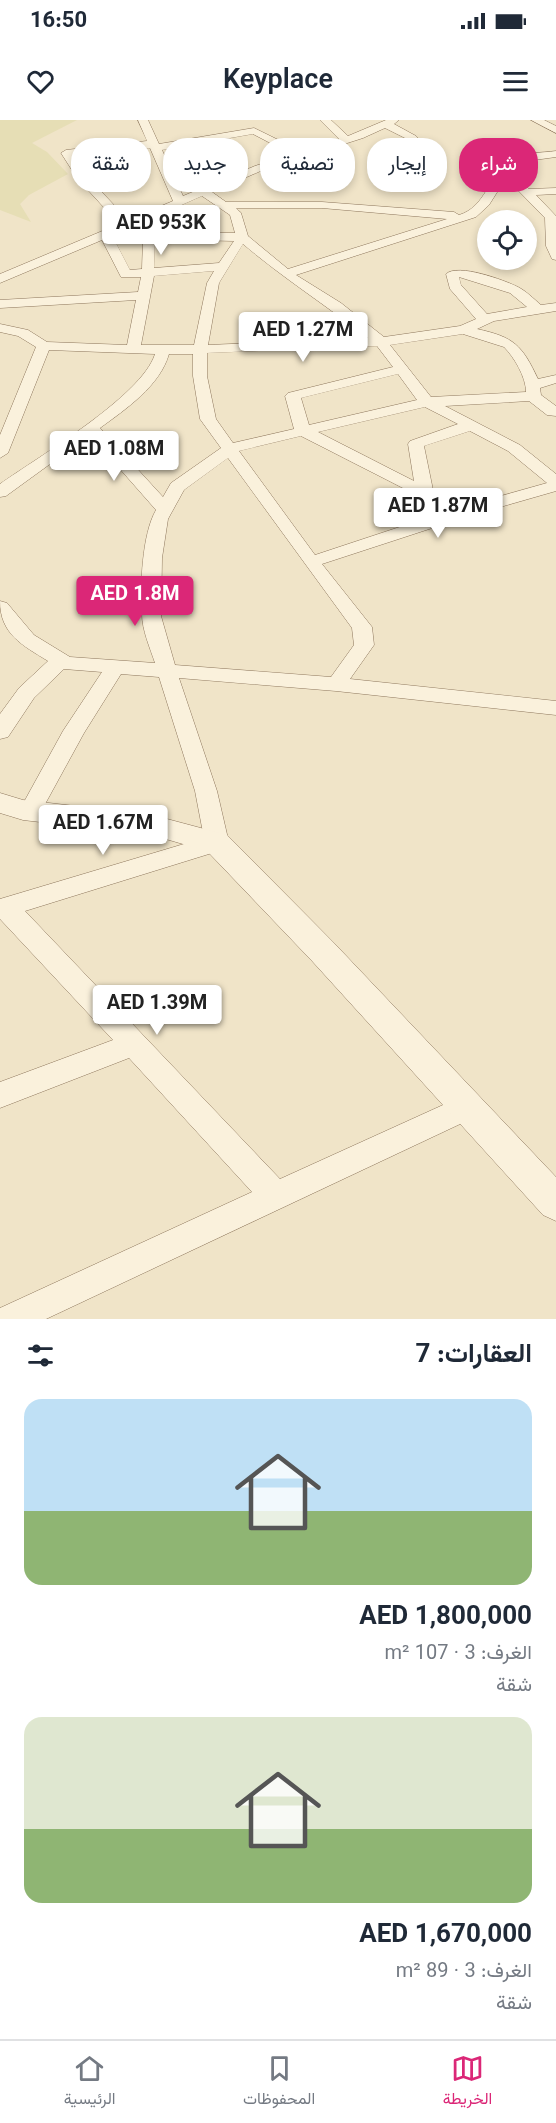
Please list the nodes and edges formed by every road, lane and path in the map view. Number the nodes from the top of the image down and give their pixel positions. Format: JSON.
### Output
{"nodes":[{"id":1,"x":143,"y":120,"type":"edge"},
{"id":2,"x":325,"y":120,"type":"edge"},
{"id":3,"x":536,"y":120,"type":"edge"},
{"id":4,"x":391,"y":122,"type":"edge"},
{"id":5,"x":556,"y":130,"type":"edge"},
{"id":6,"x":268,"y":138,"type":"edge"},
{"id":7,"x":344,"y":138,"type":"edge"},
{"id":8,"x":351,"y":138,"type":"edge"},
{"id":9,"x":414,"y":138,"type":"edge"},
{"id":10,"x":154,"y":145,"type":"junction"},
{"id":11,"x":556,"y":154,"type":"edge"},
{"id":12,"x":538,"y":157,"type":"edge"},
{"id":13,"x":260,"y":170,"type":"edge"},
{"id":14,"x":556,"y":191,"type":"edge"},
{"id":15,"x":493,"y":192,"type":"edge"},
{"id":16,"x":526,"y":192,"type":"edge"},
{"id":17,"x":538,"y":192,"type":"edge"},
{"id":18,"x":204,"y":193,"type":"junction"},
{"id":19,"x":180,"y":203,"type":"junction"},
{"id":20,"x":224,"y":205,"type":"junction"},
{"id":21,"x":463,"y":217,"type":"junction"},
{"id":22,"x":553,"y":218,"type":"edge"},
{"id":23,"x":127,"y":226,"type":"junction"},
{"id":24,"x":106,"y":235,"type":"junction"},
{"id":25,"x":149,"y":236,"type":"junction"},
{"id":26,"x":242,"y":237,"type":"junction"},
{"id":27,"x":556,"y":256,"type":"edge"},
{"id":28,"x":223,"y":267,"type":"junction"},
{"id":29,"x":148,"y":273,"type":"junction"},
{"id":30,"x":286,"y":274,"type":"junction"},
{"id":31,"x":0,"y":279,"type":"edge"},
{"id":32,"x":145,"y":296,"type":"junction"},
{"id":33,"x":0,"y":304,"type":"edge"},
{"id":34,"x":556,"y":307,"type":"edge"},
{"id":35,"x":538,"y":310,"type":"junction"},
{"id":36,"x":485,"y":320,"type":"junction"},
{"id":37,"x":38,"y":325,"type":"junction"},
{"id":38,"x":0,"y":328,"type":"edge"},
{"id":39,"x":463,"y":330,"type":"junction"},
{"id":40,"x":381,"y":342,"type":"junction"},
{"id":41,"x":133,"y":349,"type":"junction"},
{"id":42,"x":163,"y":350,"type":"junction"},
{"id":43,"x":200,"y":350,"type":"junction"},
{"id":44,"x":402,"y":369,"type":"junction"},
{"id":45,"x":556,"y":380,"type":"edge"},
{"id":46,"x":533,"y":391,"type":"junction"},
{"id":47,"x":427,"y":402,"type":"junction"},
{"id":48,"x":555,"y":413,"type":"edge"},
{"id":49,"x":471,"y":425,"type":"junction"},
{"id":50,"x":91,"y":427,"type":"junction"},
{"id":51,"x":303,"y":432,"type":"junction"},
{"id":52,"x":232,"y":448,"type":"junction"},
{"id":53,"x":0,"y":453,"type":"edge"},
{"id":54,"x":43,"y":461,"type":"junction"},
{"id":55,"x":0,"y":464,"type":"edge"},
{"id":56,"x":549,"y":469,"type":"edge"},
{"id":57,"x":556,"y":484,"type":"edge"},
{"id":58,"x":0,"y":492,"type":"edge"},
{"id":59,"x":425,"y":493,"type":"junction"},
{"id":60,"x":165,"y":509,"type":"junction"},
{"id":61,"x":463,"y":512,"type":"junction"},
{"id":62,"x":311,"y":562,"type":"junction"},
{"id":63,"x":0,"y":607,"type":"edge"},
{"id":64,"x":61,"y":661,"type":"junction"},
{"id":65,"x":116,"y":666,"type":"junction"},
{"id":66,"x":166,"y":669,"type":"junction"},
{"id":67,"x":336,"y":684,"type":"junction"},
{"id":68,"x":556,"y":708,"type":"edge"},
{"id":69,"x":0,"y":732,"type":"edge"},
{"id":70,"x":0,"y":803,"type":"edge"},
{"id":71,"x":30,"y":811,"type":"junction"},
{"id":72,"x":217,"y":843,"type":"junction"},
{"id":73,"x":3,"y":908,"type":"edge"},
{"id":74,"x":134,"y":1044,"type":"junction"},
{"id":75,"x":0,"y":1095,"type":"edge"},
{"id":76,"x":465,"y":1108,"type":"junction"},
{"id":77,"x":276,"y":1196,"type":"junction"},
{"id":78,"x":556,"y":1203,"type":"edge"},
{"id":79,"x":11,"y":1319,"type":"edge"}],
"edges":[{"from":1,"to":10,"type":"street"},
{"from":2,"to":7,"type":"street"},
{"from":3,"to":5,"type":"street"},
{"from":4,"to":8,"type":"street"},
{"from":4,"to":9,"type":"street"},
{"from":6,"to":10,"type":"street"},
{"from":10,"to":19,"type":"street"},
{"from":10,"to":23,"type":"street"},
{"from":11,"to":12,"type":"street"},
{"from":13,"to":18,"type":"street"},
{"from":14,"to":17,"type":"street"},
{"from":15,"to":21,"type":"street"},
{"from":16,"to":22,"type":"street"},
{"from":18,"to":19,"type":"street"},
{"from":18,"to":20,"type":"street"},
{"from":19,"to":23,"type":"street"},
{"from":20,"to":21,"type":"street"},
{"from":20,"to":26,"type":"street"},
{"from":21,"to":30,"type":"street"},
{"from":22,"to":27,"type":"street"},
{"from":23,"to":24,"type":"street"},
{"from":24,"to":25,"type":"street"},
{"from":24,"to":29,"type":"street"},
{"from":24,"to":31,"type":"street"},
{"from":25,"to":26,"type":"street"},
{"from":25,"to":29,"type":"street"},
{"from":26,"to":28,"type":"street"},
{"from":26,"to":30,"type":"street"},
{"from":28,"to":29,"type":"street"},
{"from":28,"to":43,"type":"street"},
{"from":29,"to":32,"type":"street"},
{"from":30,"to":40,"type":"street"},
{"from":32,"to":37,"type":"street"},
{"from":32,"to":41,"type":"street"},
{"from":33,"to":37,"type":"street"},
{"from":34,"to":35,"type":"street"},
{"from":35,"to":36,"type":"street"},
{"from":35,"to":36,"type":"street"},
{"from":36,"to":39,"type":"street"},
{"from":37,"to":38,"type":"street"},
{"from":37,"to":41,"type":"street"},
{"from":37,"to":53,"type":"street"},
{"from":39,"to":40,"type":"street"},
{"from":39,"to":46,"type":"street"},
{"from":40,"to":43,"type":"street"},
{"from":40,"to":44,"type":"street"},
{"from":41,"to":42,"type":"street"},
{"from":42,"to":43,"type":"street"},
{"from":42,"to":50,"type":"street"},
{"from":43,"to":52,"type":"street"},
{"from":44,"to":47,"type":"street"},
{"from":44,"to":51,"type":"street"},
{"from":45,"to":46,"type":"street"},
{"from":46,"to":47,"type":"street"},
{"from":46,"to":48,"type":"street"},
{"from":47,"to":49,"type":"street"},
{"from":47,"to":51,"type":"street"},
{"from":49,"to":56,"type":"street"},
{"from":49,"to":59,"type":"street"},
{"from":50,"to":54,"type":"street"},
{"from":50,"to":60,"type":"street"},
{"from":51,"to":52,"type":"street"},
{"from":51,"to":59,"type":"street"},
{"from":52,"to":60,"type":"street"},
{"from":52,"to":62,"type":"street"},
{"from":54,"to":55,"type":"street"},
{"from":54,"to":58,"type":"street"},
{"from":56,"to":57,"type":"street"},
{"from":57,"to":61,"type":"street"},
{"from":59,"to":61,"type":"street"},
{"from":60,"to":66,"type":"street"},
{"from":61,"to":62,"type":"street"},
{"from":62,"to":67,"type":"street"},
{"from":63,"to":64,"type":"street"},
{"from":64,"to":65,"type":"street"},
{"from":64,"to":69,"type":"street"},
{"from":65,"to":66,"type":"street"},
{"from":65,"to":71,"type":"street"},
{"from":66,"to":67,"type":"street"},
{"from":66,"to":72,"type":"street"},
{"from":67,"to":68,"type":"street"},
{"from":70,"to":71,"type":"street"},
{"from":71,"to":72,"type":"street"},
{"from":72,"to":73,"type":"street"},
{"from":72,"to":76,"type":"street"},
{"from":73,"to":74,"type":"street"},
{"from":74,"to":75,"type":"street"},
{"from":74,"to":77,"type":"street"},
{"from":76,"to":77,"type":"street"},
{"from":76,"to":78,"type":"street"},
{"from":77,"to":79,"type":"street"}]}
